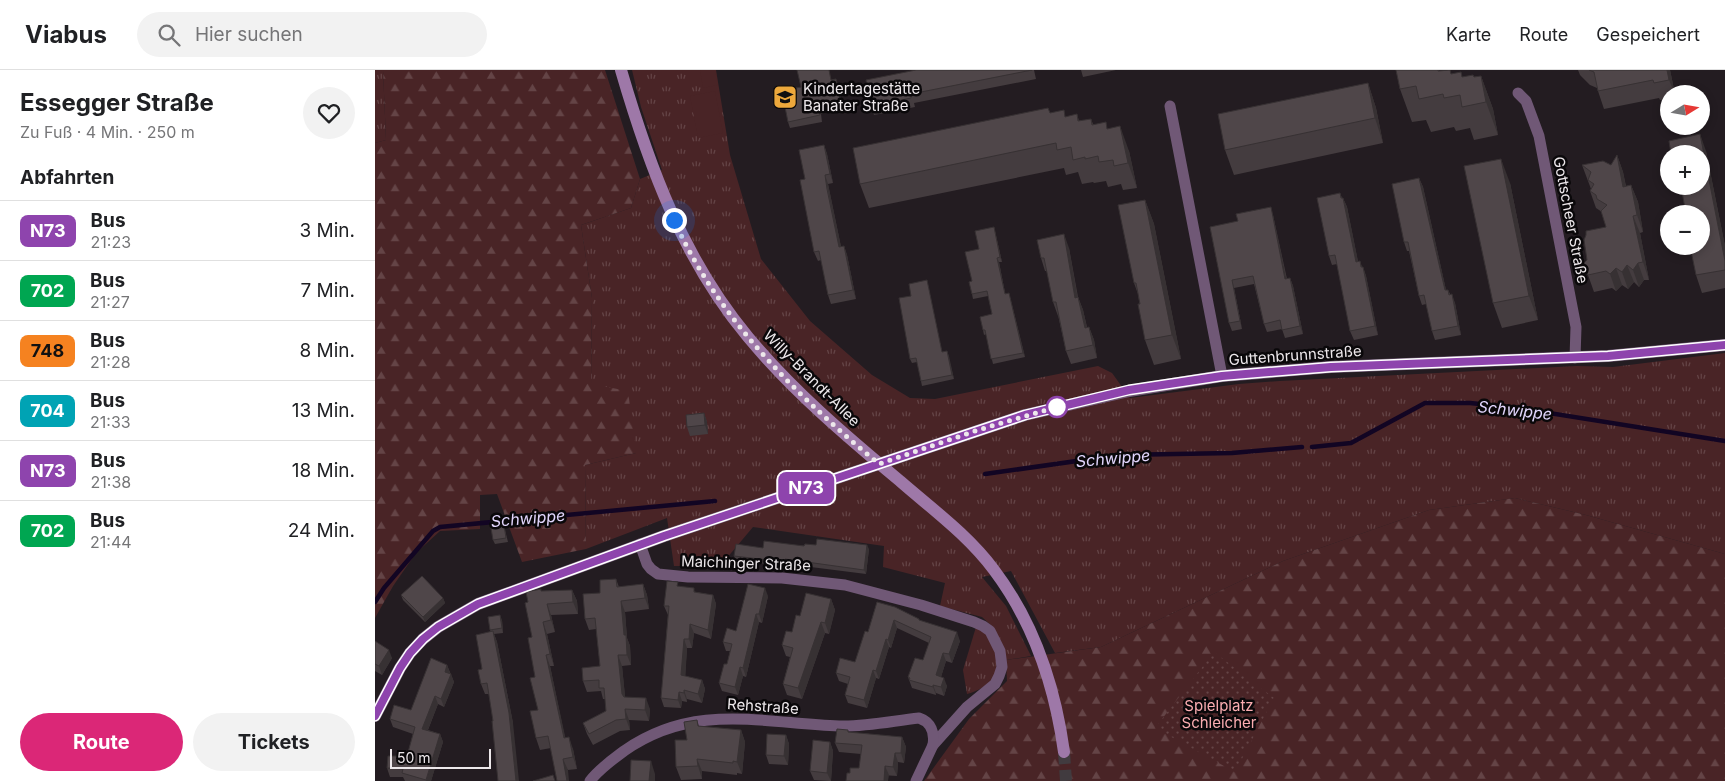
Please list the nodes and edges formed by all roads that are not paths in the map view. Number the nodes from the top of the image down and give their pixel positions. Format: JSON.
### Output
{"nodes":[{"id":1,"x":621,"y":70,"type":"edge"},
{"id":2,"x":1518,"y":93,"type":"dead end"},
{"id":3,"x":1170,"y":106,"type":"dead end"},
{"id":4,"x":1725,"y":345,"type":"edge"},
{"id":5,"x":1575,"y":358,"type":"junction"},
{"id":6,"x":1222,"y":376,"type":"junction"},
{"id":7,"x":879,"y":464,"type":"junction"},
{"id":8,"x":640,"y":544,"type":"junction"},
{"id":9,"x":375,"y":716,"type":"edge"},
{"id":10,"x":933,"y":745,"type":"junction"},
{"id":11,"x":1064,"y":752,"type":"tunnel mouth"},
{"id":12,"x":590,"y":781,"type":"edge"},
{"id":13,"x":916,"y":781,"type":"edge"}],
"edges":[{"from":1,"to":7,"type":"main road","name":"Willy-Brandt-Allee"},
{"from":2,"to":5,"type":"street","name":"Gottscheer Straße"},
{"from":3,"to":6,"type":"street"},
{"from":4,"to":5,"type":"street","name":"Guttenbrunnstraße"},
{"from":5,"to":6,"type":"street","name":"Guttenbrunnstraße"},
{"from":6,"to":7,"type":"street","name":"Guttenbrunnstraße"},
{"from":7,"to":8,"type":"street","name":"Maichinger Straße"},
{"from":7,"to":11,"type":"main road","name":"Willy-Brandt-Allee"},
{"from":8,"to":9,"type":"street","name":"Maichinger Straße"},
{"from":8,"to":10,"type":"street","name":"Maichinger Straße"},
{"from":10,"to":12,"type":"street","name":"Rehstraße"},
{"from":10,"to":13,"type":"street"}]}
